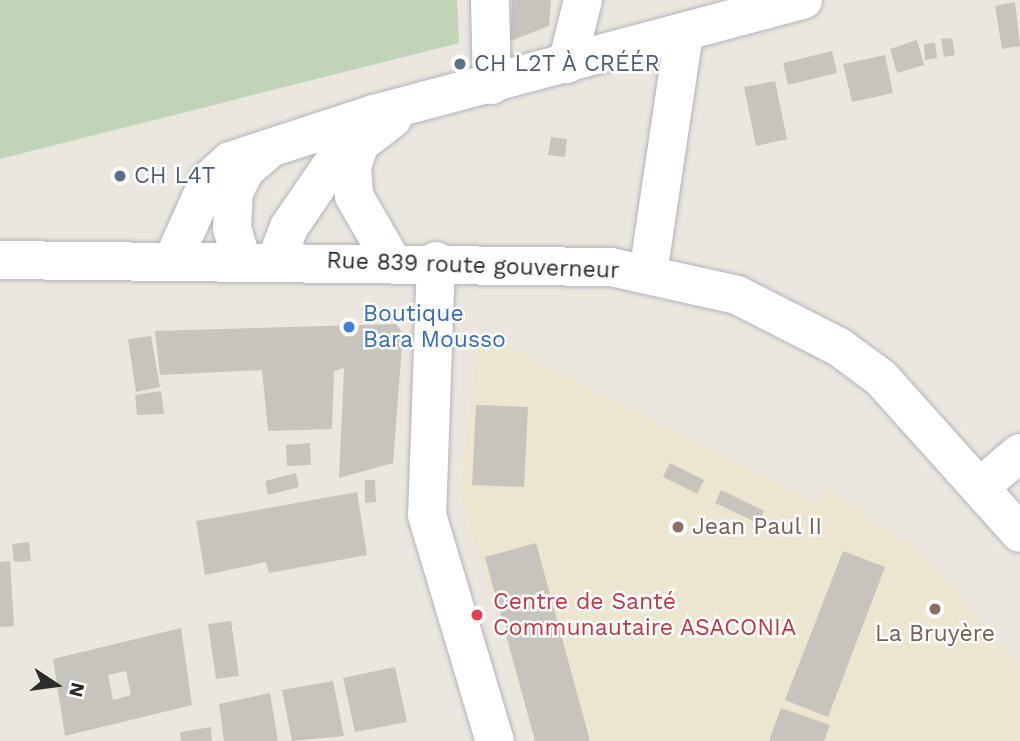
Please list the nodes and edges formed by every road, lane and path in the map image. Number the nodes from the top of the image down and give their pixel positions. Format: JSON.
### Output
{"nodes":[{"id":1,"x":490,"y":0,"type":"edge"},
{"id":2,"x":583,"y":0,"type":"edge"},
{"id":3,"x":803,"y":0,"type":"edge"},
{"id":4,"x":684,"y":33,"type":"junction"},
{"id":5,"x":567,"y":64,"type":"junction"},
{"id":6,"x":480,"y":88,"type":"junction"},
{"id":7,"x":360,"y":141,"type":"junction"},
{"id":8,"x":278,"y":142,"type":"junction"},
{"id":9,"x":0,"y":260,"type":"edge"},
{"id":10,"x":173,"y":260,"type":"junction"},
{"id":11,"x":391,"y":260,"type":"junction"},
{"id":12,"x":259,"y":261,"type":"junction"},
{"id":13,"x":436,"y":261,"type":"junction"},
{"id":14,"x":648,"y":274,"type":"junction"},
{"id":15,"x":1020,"y":453,"type":"edge"},
{"id":16,"x":981,"y":486,"type":"junction"},
{"id":17,"x":1020,"y":533,"type":"edge"},
{"id":18,"x":495,"y":741,"type":"edge"}],
"edges":[{"from":1,"to":6,"type":"street"},
{"from":2,"to":5,"type":"street"},
{"from":3,"to":4,"type":"street"},
{"from":4,"to":5,"type":"street"},
{"from":4,"to":14,"type":"street"},
{"from":5,"to":6,"type":"street"},
{"from":6,"to":7,"type":"street"},
{"from":6,"to":8,"type":"street"},
{"from":7,"to":11,"type":"street"},
{"from":7,"to":12,"type":"street"},
{"from":8,"to":10,"type":"street"},
{"from":8,"to":12,"type":"street"},
{"from":9,"to":10,"type":"street","name":"Rue 839 route gouverneur"},
{"from":10,"to":12,"type":"street","name":"Rue 839 route gouverneur"},
{"from":11,"to":12,"type":"street","name":"Rue 839 route gouverneur"},
{"from":11,"to":13,"type":"street","name":"Rue 839 route gouverneur"},
{"from":13,"to":14,"type":"street","name":"Rue 839 route gouverneur"},
{"from":13,"to":18,"type":"street"},
{"from":14,"to":16,"type":"street","name":"Rue 839 route gouverneur"},
{"from":15,"to":16,"type":"street"},
{"from":16,"to":17,"type":"street","name":"Rue 839 route gouverneur"}]}
